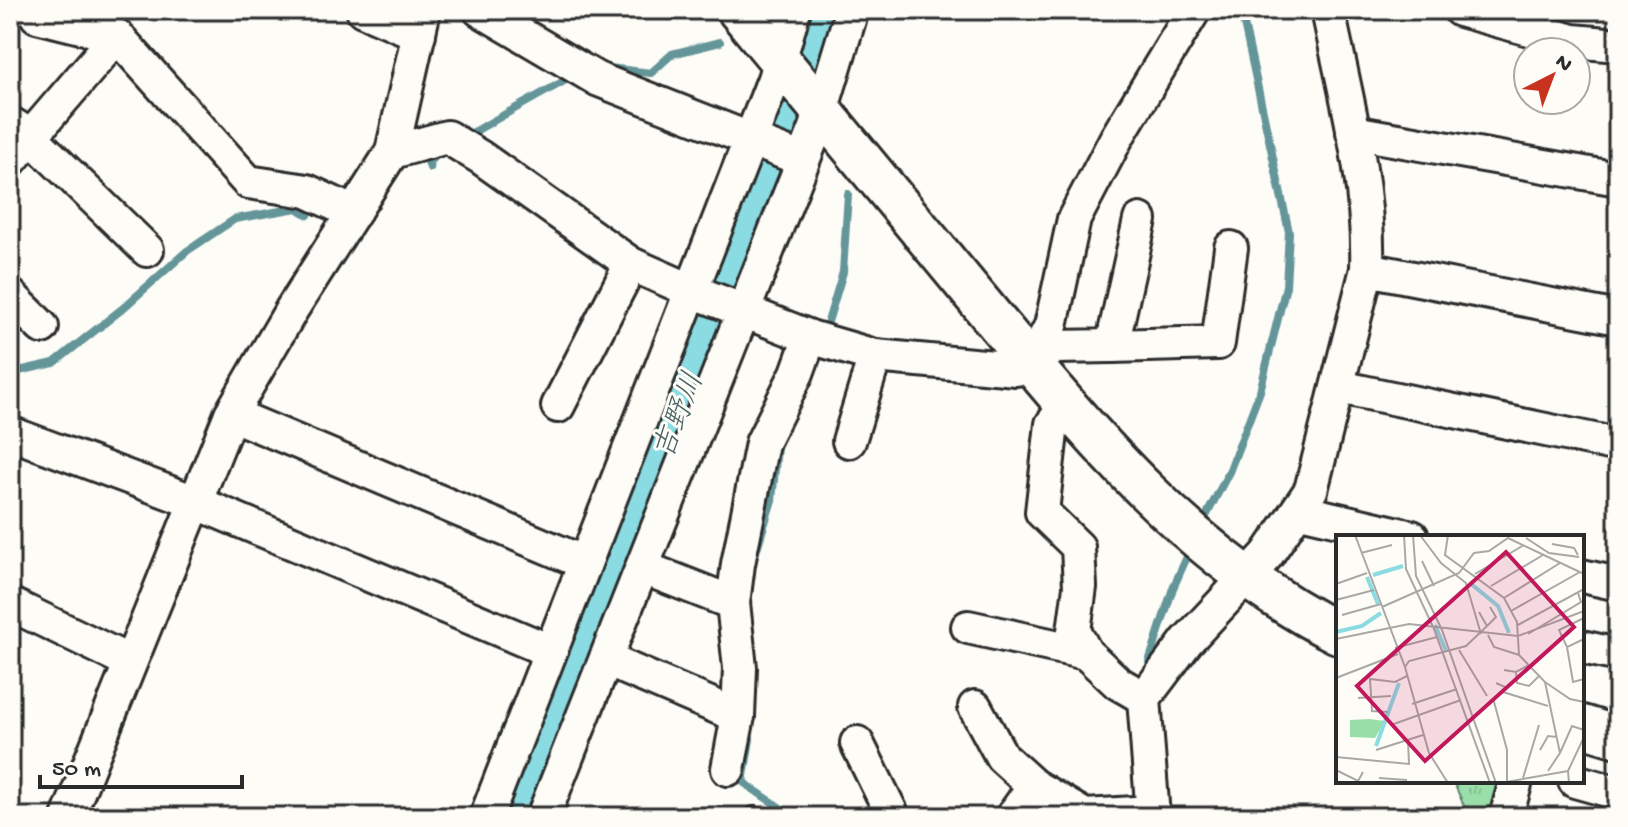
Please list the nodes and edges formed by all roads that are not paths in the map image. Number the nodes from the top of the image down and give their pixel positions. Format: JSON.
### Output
{"nodes":[{"id":1,"x":363,"y":10,"type":"edge"},
{"id":2,"x":480,"y":10,"type":"edge"},
{"id":3,"x":738,"y":10,"type":"edge"},
{"id":4,"x":794,"y":10,"type":"edge"},
{"id":5,"x":852,"y":10,"type":"edge"},
{"id":6,"x":1194,"y":10,"type":"edge"},
{"id":7,"x":1328,"y":10,"type":"edge"},
{"id":8,"x":1460,"y":10,"type":"edge"},
{"id":9,"x":37,"y":16,"type":"dead end"},
{"id":10,"x":422,"y":22,"type":"edge"},
{"id":11,"x":117,"y":36,"type":"junction"},
{"id":12,"x":1618,"y":45,"type":"edge"},
{"id":13,"x":801,"y":86,"type":"junction"},
{"id":14,"x":20,"y":129,"type":"edge"},
{"id":15,"x":1353,"y":132,"type":"junction"},
{"id":16,"x":753,"y":141,"type":"junction"},
{"id":17,"x":392,"y":152,"type":"junction"},
{"id":18,"x":798,"y":158,"type":"junction"},
{"id":19,"x":10,"y":161,"type":"edge"},
{"id":20,"x":1618,"y":179,"type":"edge"},
{"id":21,"x":354,"y":213,"type":"junction"},
{"id":22,"x":1140,"y":220,"type":"dead end"},
{"id":23,"x":1231,"y":248,"type":"dead end"},
{"id":24,"x":147,"y":250,"type":"dead end"},
{"id":25,"x":631,"y":264,"type":"junction"},
{"id":26,"x":1367,"y":269,"type":"junction"},
{"id":27,"x":694,"y":292,"type":"junction"},
{"id":28,"x":10,"y":295,"type":"edge"},
{"id":29,"x":737,"y":308,"type":"junction"},
{"id":30,"x":1618,"y":318,"type":"edge"},
{"id":31,"x":42,"y":327,"type":"dead end"},
{"id":32,"x":818,"y":339,"type":"junction"},
{"id":33,"x":1112,"y":346,"type":"junction"},
{"id":34,"x":875,"y":356,"type":"junction"},
{"id":35,"x":1031,"y":364,"type":"junction"},
{"id":36,"x":1339,"y":387,"type":"junction"},
{"id":37,"x":1067,"y":405,"type":"junction"},
{"id":38,"x":558,"y":406,"type":"dead end"},
{"id":39,"x":231,"y":414,"type":"junction"},
{"id":40,"x":10,"y":433,"type":"edge"},
{"id":41,"x":849,"y":441,"type":"dead end"},
{"id":42,"x":1618,"y":445,"type":"edge"},
{"id":43,"x":195,"y":502,"type":"junction"},
{"id":44,"x":1300,"y":511,"type":"junction"},
{"id":45,"x":1403,"y":535,"type":"edge"},
{"id":46,"x":585,"y":563,"type":"junction"},
{"id":47,"x":644,"y":568,"type":"junction"},
{"id":48,"x":1584,"y":576,"type":"edge"},
{"id":49,"x":1246,"y":580,"type":"junction"},
{"id":50,"x":1618,"y":584,"type":"edge"},
{"id":51,"x":733,"y":603,"type":"junction"},
{"id":52,"x":12,"y":609,"type":"edge"},
{"id":53,"x":1331,"y":622,"type":"edge"},
{"id":54,"x":968,"y":627,"type":"dead end"},
{"id":55,"x":1584,"y":647,"type":"edge"},
{"id":56,"x":550,"y":651,"type":"junction"},
{"id":57,"x":1086,"y":653,"type":"junction"},
{"id":58,"x":1618,"y":655,"type":"edge"},
{"id":59,"x":607,"y":660,"type":"junction"},
{"id":60,"x":130,"y":662,"type":"junction"},
{"id":61,"x":1153,"y":686,"type":"junction"},
{"id":62,"x":975,"y":707,"type":"dead end"},
{"id":63,"x":738,"y":716,"type":"junction"},
{"id":64,"x":1584,"y":727,"type":"edge"},
{"id":65,"x":1618,"y":737,"type":"edge"},
{"id":66,"x":857,"y":743,"type":"dead end"},
{"id":67,"x":728,"y":769,"type":"dead end"},
{"id":68,"x":1515,"y":783,"type":"edge"},
{"id":69,"x":1582,"y":783,"type":"edge"},
{"id":70,"x":1034,"y":786,"type":"junction"},
{"id":71,"x":1618,"y":793,"type":"edge"},
{"id":72,"x":1153,"y":815,"type":"edge"},
{"id":73,"x":68,"y":817,"type":"edge"},
{"id":74,"x":486,"y":817,"type":"edge"},
{"id":75,"x":543,"y":817,"type":"edge"},
{"id":76,"x":885,"y":817,"type":"edge"},
{"id":77,"x":1012,"y":817,"type":"edge"},
{"id":78,"x":1506,"y":817,"type":"edge"}],
"edges":[{"from":1,"to":10,"type":"street"},
{"from":2,"to":16,"type":"street"},
{"from":3,"to":13,"type":"street"},
{"from":4,"to":13,"type":"street"},
{"from":5,"to":13,"type":"street"},
{"from":6,"to":35,"type":"street"},
{"from":7,"to":15,"type":"street"},
{"from":8,"to":12,"type":"street"},
{"from":9,"to":11,"type":"street"},
{"from":10,"to":17,"type":"street"},
{"from":11,"to":14,"type":"street"},
{"from":11,"to":21,"type":"street"},
{"from":13,"to":16,"type":"street"},
{"from":13,"to":18,"type":"street"},
{"from":13,"to":35,"type":"street"},
{"from":14,"to":19,"type":"street"},
{"from":14,"to":24,"type":"street"},
{"from":15,"to":20,"type":"street"},
{"from":15,"to":26,"type":"street"},
{"from":16,"to":18,"type":"street"},
{"from":16,"to":27,"type":"street"},
{"from":17,"to":21,"type":"street"},
{"from":17,"to":25,"type":"street"},
{"from":18,"to":29,"type":"street"},
{"from":21,"to":39,"type":"street"},
{"from":22,"to":33,"type":"street"},
{"from":23,"to":33,"type":"street"},
{"from":25,"to":27,"type":"street"},
{"from":25,"to":38,"type":"street"},
{"from":26,"to":30,"type":"street"},
{"from":26,"to":36,"type":"street"},
{"from":27,"to":29,"type":"street"},
{"from":27,"to":46,"type":"street"},
{"from":28,"to":31,"type":"street"},
{"from":29,"to":32,"type":"street"},
{"from":29,"to":47,"type":"street"},
{"from":32,"to":34,"type":"street"},
{"from":32,"to":51,"type":"street"},
{"from":33,"to":35,"type":"street"},
{"from":34,"to":35,"type":"street"},
{"from":34,"to":41,"type":"street"},
{"from":35,"to":37,"type":"street"},
{"from":36,"to":42,"type":"street"},
{"from":36,"to":44,"type":"street"},
{"from":37,"to":49,"type":"street"},
{"from":37,"to":57,"type":"street"},
{"from":39,"to":43,"type":"street"},
{"from":39,"to":46,"type":"street"},
{"from":40,"to":43,"type":"street"},
{"from":43,"to":56,"type":"street"},
{"from":43,"to":60,"type":"street"},
{"from":44,"to":45,"type":"street"},
{"from":44,"to":49,"type":"street"},
{"from":46,"to":56,"type":"street"},
{"from":47,"to":51,"type":"street"},
{"from":47,"to":59,"type":"street"},
{"from":48,"to":50,"type":"street"},
{"from":49,"to":53,"type":"street"},
{"from":49,"to":61,"type":"street"},
{"from":51,"to":63,"type":"street"},
{"from":52,"to":60,"type":"street"},
{"from":54,"to":57,"type":"street"},
{"from":55,"to":58,"type":"street"},
{"from":56,"to":74,"type":"street"},
{"from":57,"to":61,"type":"street"},
{"from":59,"to":63,"type":"street"},
{"from":59,"to":75,"type":"street"},
{"from":60,"to":73,"type":"street"},
{"from":61,"to":72,"type":"street"},
{"from":62,"to":70,"type":"street"},
{"from":63,"to":67,"type":"street"},
{"from":64,"to":65,"type":"street"},
{"from":66,"to":76,"type":"street"},
{"from":68,"to":78,"type":"street"},
{"from":69,"to":71,"type":"street"},
{"from":70,"to":72,"type":"street"},
{"from":70,"to":77,"type":"street"}]}
